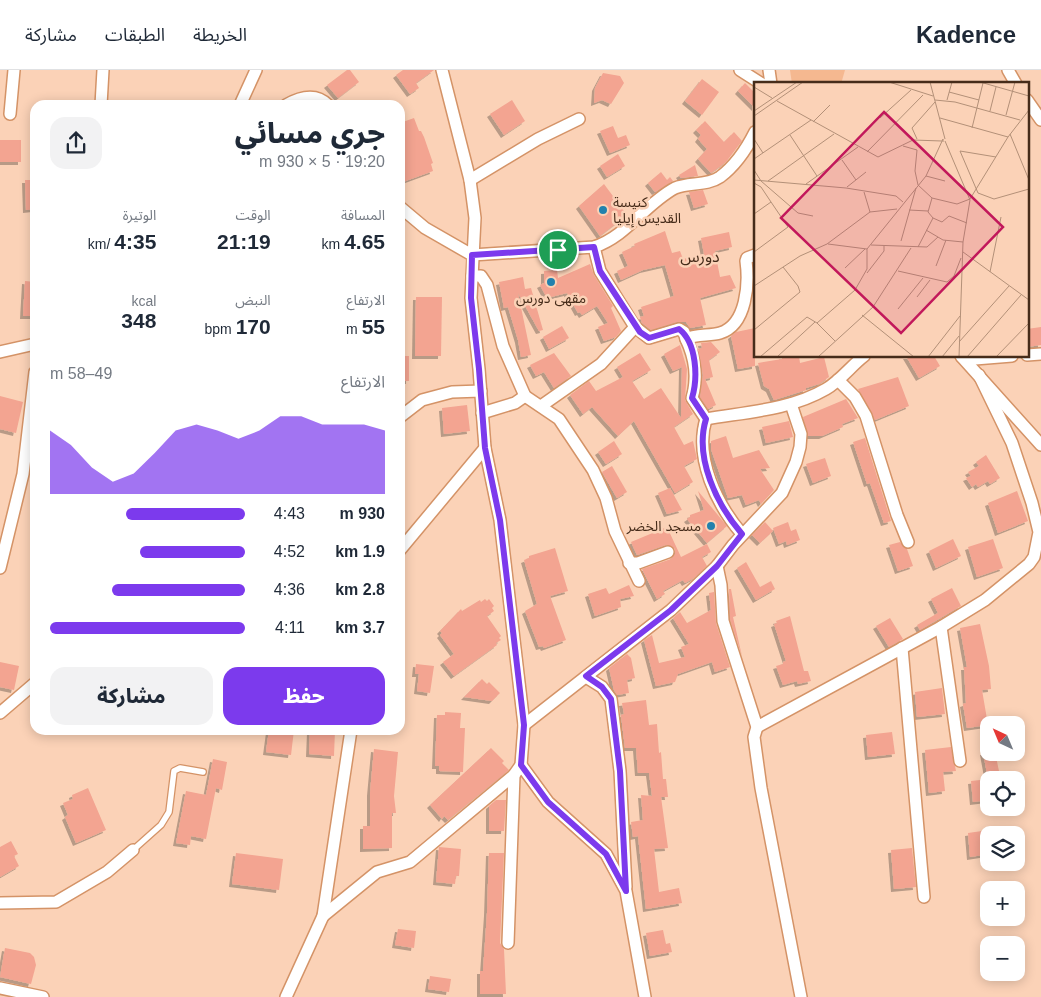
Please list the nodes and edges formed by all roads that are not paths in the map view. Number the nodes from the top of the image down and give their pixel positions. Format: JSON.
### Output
{"nodes":[{"id":1,"x":14,"y":70,"type":"edge"},
{"id":2,"x":103,"y":70,"type":"edge"},
{"id":3,"x":256,"y":70,"type":"edge"},
{"id":4,"x":442,"y":70,"type":"edge"},
{"id":5,"x":740,"y":70,"type":"edge"},
{"id":6,"x":1008,"y":70,"type":"edge"},
{"id":7,"x":759,"y":82,"type":"edge"},
{"id":8,"x":1015,"y":82,"type":"edge"},
{"id":9,"x":101,"y":100,"type":"edge"},
{"id":10,"x":242,"y":100,"type":"edge"},
{"id":11,"x":297,"y":100,"type":"edge"},
{"id":12,"x":321,"y":100,"type":"edge"},
{"id":13,"x":1028,"y":101,"type":"edge"},
{"id":14,"x":10,"y":114,"type":"dead end"},
{"id":15,"x":579,"y":119,"type":"dead end"},
{"id":16,"x":1041,"y":120,"type":"edge"},
{"id":17,"x":754,"y":134,"type":"edge"},
{"id":18,"x":470,"y":180,"type":"junction"},
{"id":19,"x":405,"y":211,"type":"edge"},
{"id":20,"x":594,"y":247,"type":"junction"},
{"id":21,"x":472,"y":255,"type":"junction"},
{"id":22,"x":754,"y":255,"type":"edge"},
{"id":23,"x":472,"y":276,"type":"junction"},
{"id":24,"x":635,"y":327,"type":"junction"},
{"id":25,"x":686,"y":339,"type":"junction"},
{"id":26,"x":30,"y":345,"type":"edge"},
{"id":27,"x":0,"y":352,"type":"edge"},
{"id":28,"x":1041,"y":354,"type":"edge"},
{"id":29,"x":1028,"y":355,"type":"edge"},
{"id":30,"x":862,"y":358,"type":"edge"},
{"id":31,"x":963,"y":358,"type":"edge"},
{"id":32,"x":968,"y":358,"type":"edge"},
{"id":33,"x":987,"y":358,"type":"edge"},
{"id":34,"x":978,"y":375,"type":"junction"},
{"id":35,"x":838,"y":380,"type":"junction"},
{"id":36,"x":481,"y":391,"type":"junction"},
{"id":37,"x":525,"y":396,"type":"junction"},
{"id":38,"x":791,"y":404,"type":"junction"},
{"id":39,"x":541,"y":406,"type":"junction"},
{"id":40,"x":405,"y":413,"type":"edge"},
{"id":41,"x":482,"y":413,"type":"junction"},
{"id":42,"x":706,"y":419,"type":"junction"},
{"id":43,"x":1041,"y":445,"type":"edge"},
{"id":44,"x":485,"y":448,"type":"junction"},
{"id":45,"x":30,"y":458,"type":"edge"},
{"id":46,"x":29,"y":475,"type":"edge"},
{"id":47,"x":742,"y":534,"type":"junction"},
{"id":48,"x":908,"y":542,"type":"dead end"},
{"id":49,"x":405,"y":544,"type":"edge"},
{"id":50,"x":668,"y":552,"type":"dead end"},
{"id":51,"x":629,"y":563,"type":"junction"},
{"id":52,"x":717,"y":566,"type":"junction"},
{"id":53,"x":0,"y":568,"type":"edge"},
{"id":54,"x":638,"y":581,"type":"dead end"},
{"id":55,"x":942,"y":627,"type":"junction"},
{"id":56,"x":902,"y":648,"type":"junction"},
{"id":57,"x":586,"y":676,"type":"junction"},
{"id":58,"x":30,"y":686,"type":"edge"},
{"id":59,"x":0,"y":713,"type":"edge"},
{"id":60,"x":524,"y":725,"type":"junction"},
{"id":61,"x":757,"y":727,"type":"junction"},
{"id":62,"x":350,"y":735,"type":"edge"},
{"id":63,"x":960,"y":761,"type":"dead end"},
{"id":64,"x":518,"y":770,"type":"junction"},
{"id":65,"x":204,"y":772,"type":"dead end"},
{"id":66,"x":133,"y":850,"type":"joint"},
{"id":67,"x":626,"y":891,"type":"junction"},
{"id":68,"x":924,"y":897,"type":"dead end"},
{"id":69,"x":0,"y":903,"type":"edge"},
{"id":70,"x":323,"y":916,"type":"junction"},
{"id":71,"x":508,"y":943,"type":"dead end"},
{"id":72,"x":0,"y":988,"type":"edge"},
{"id":73,"x":43,"y":997,"type":"edge"},
{"id":74,"x":286,"y":997,"type":"edge"},
{"id":75,"x":645,"y":997,"type":"edge"},
{"id":76,"x":801,"y":997,"type":"edge"}],
"edges":[{"from":1,"to":14,"type":"street"},
{"from":2,"to":9,"type":"street"},
{"from":3,"to":10,"type":"street"},
{"from":4,"to":18,"type":"street"},
{"from":5,"to":7,"type":"street"},
{"from":6,"to":8,"type":"street"},
{"from":11,"to":12,"type":"street"},
{"from":13,"to":16,"type":"street"},
{"from":15,"to":18,"type":"street"},
{"from":17,"to":20,"type":"street"},
{"from":18,"to":21,"type":"street"},
{"from":19,"to":21,"type":"street"},
{"from":20,"to":21,"type":"street"},
{"from":20,"to":24,"type":"street"},
{"from":21,"to":23,"type":"street"},
{"from":22,"to":25,"type":"street"},
{"from":23,"to":36,"type":"street"},
{"from":23,"to":37,"type":"street"},
{"from":24,"to":25,"type":"street"},
{"from":24,"to":39,"type":"street"},
{"from":25,"to":42,"type":"street"},
{"from":26,"to":27,"type":"street"},
{"from":28,"to":29,"type":"street"},
{"from":30,"to":35,"type":"street"},
{"from":31,"to":34,"type":"street"},
{"from":32,"to":33,"type":"street"},
{"from":34,"to":43,"type":"street"},
{"from":34,"to":55,"type":"street"},
{"from":35,"to":38,"type":"street"},
{"from":35,"to":48,"type":"street"},
{"from":36,"to":40,"type":"street"},
{"from":36,"to":41,"type":"street"},
{"from":37,"to":39,"type":"street"},
{"from":37,"to":41,"type":"street"},
{"from":38,"to":42,"type":"street"},
{"from":38,"to":47,"type":"street"},
{"from":39,"to":51,"type":"street"},
{"from":41,"to":44,"type":"street"},
{"from":42,"to":47,"type":"street"},
{"from":44,"to":49,"type":"street"},
{"from":44,"to":60,"type":"street"},
{"from":45,"to":46,"type":"street"},
{"from":46,"to":53,"type":"street"},
{"from":47,"to":52,"type":"street"},
{"from":50,"to":51,"type":"street"},
{"from":51,"to":54,"type":"street"},
{"from":52,"to":57,"type":"street"},
{"from":52,"to":61,"type":"street"},
{"from":55,"to":56,"type":"street"},
{"from":55,"to":63,"type":"street"},
{"from":56,"to":61,"type":"street"},
{"from":56,"to":68,"type":"street"},
{"from":57,"to":60,"type":"street"},
{"from":57,"to":67,"type":"street"},
{"from":58,"to":59,"type":"street"},
{"from":60,"to":64,"type":"street"},
{"from":61,"to":76,"type":"street"},
{"from":62,"to":70,"type":"street"},
{"from":64,"to":67,"type":"street"},
{"from":64,"to":70,"type":"street"},
{"from":64,"to":71,"type":"street"},
{"from":65,"to":66,"type":"lane"},
{"from":66,"to":69,"type":"street"},
{"from":67,"to":75,"type":"street"},
{"from":70,"to":74,"type":"street"},
{"from":72,"to":73,"type":"street"}]}
